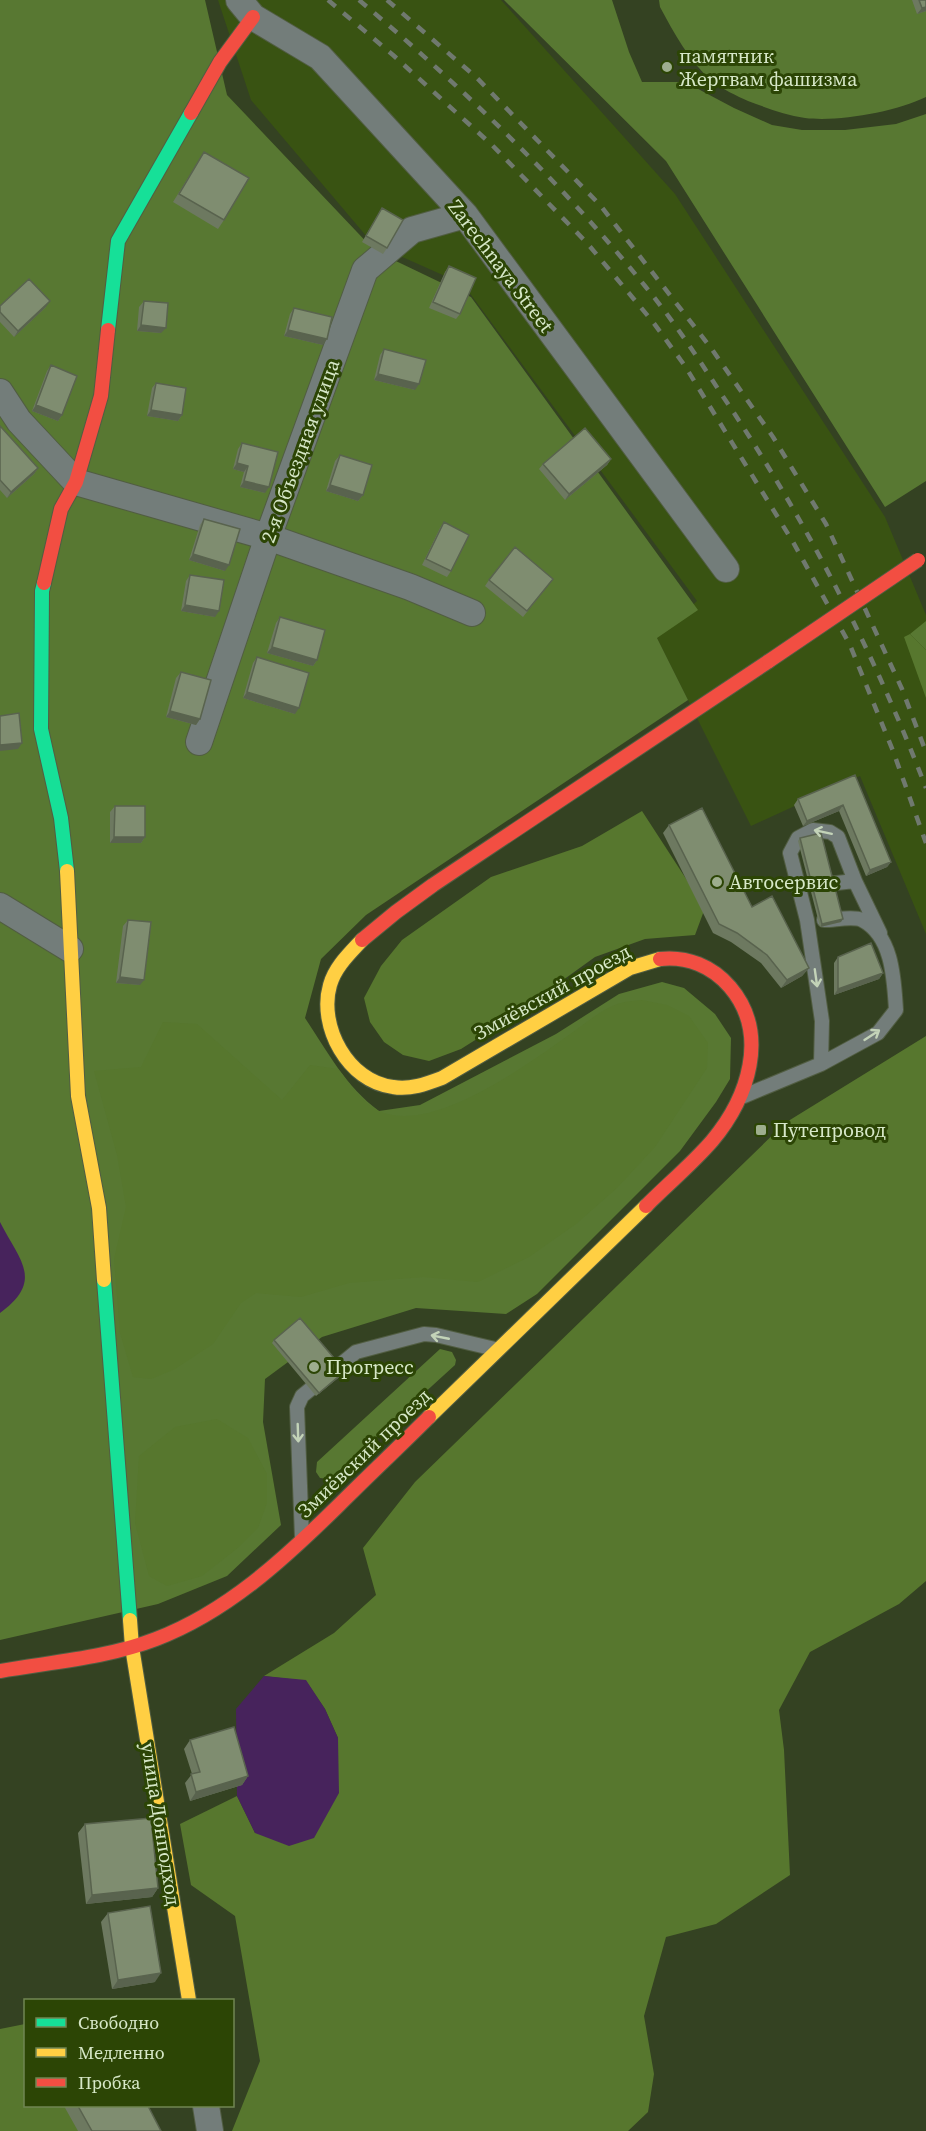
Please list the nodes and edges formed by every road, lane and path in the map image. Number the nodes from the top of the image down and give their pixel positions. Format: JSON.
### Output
{"nodes":[{"id":1,"x":246,"y":8,"type":"edge"},
{"id":2,"x":465,"y":215,"type":"junction"},
{"id":3,"x":0,"y":393,"type":"edge"},
{"id":4,"x":76,"y":482,"type":"junction"},
{"id":5,"x":268,"y":537,"type":"junction"},
{"id":6,"x":922,"y":558,"type":"edge"},
{"id":7,"x":726,"y":569,"type":"dead end"},
{"id":8,"x":472,"y":613,"type":"dead end"},
{"id":9,"x":199,"y":742,"type":"dead end"},
{"id":10,"x":855,"y":881,"type":"junction"},
{"id":11,"x":800,"y":886,"type":"junction"},
{"id":12,"x":0,"y":906,"type":"edge"},
{"id":13,"x":807,"y":920,"type":"junction"},
{"id":14,"x":880,"y":933,"type":"junction"},
{"id":15,"x":70,"y":949,"type":"junction"},
{"id":16,"x":821,"y":1064,"type":"junction"},
{"id":17,"x":742,"y":1097,"type":"junction"},
{"id":18,"x":497,"y":1350,"type":"junction"},
{"id":19,"x":302,"y":1541,"type":"junction"},
{"id":20,"x":132,"y":1647,"type":"junction"},
{"id":21,"x":0,"y":1671,"type":"edge"},
{"id":22,"x":189,"y":1999,"type":"edge"},
{"id":23,"x":206,"y":2107,"type":"edge"},
{"id":24,"x":210,"y":2131,"type":"edge"}],
"edges":[{"from":1,"to":2,"type":"street","name":"Zarechnaya Street"},
{"from":1,"to":4,"type":"main road","name":"улица Донподход"},
{"from":2,"to":5,"type":"street","name":"2-я Объездная улица"},
{"from":2,"to":7,"type":"street","name":"Zarechnaya Street"},
{"from":3,"to":4,"type":"street"},
{"from":4,"to":5,"type":"street"},
{"from":4,"to":15,"type":"main road","name":"улица Донподход"},
{"from":5,"to":8,"type":"street"},
{"from":5,"to":9,"type":"street","name":"2-я Объездная улица"},
{"from":6,"to":17,"type":"main road","name":"Змиёвский проезд","bridge":true},
{"from":10,"to":11,"type":"lane"},
{"from":10,"to":11,"type":"lane","one_way":true},
{"from":10,"to":14,"type":"lane"},
{"from":11,"to":13,"type":"lane"},
{"from":12,"to":15,"type":"street"},
{"from":13,"to":14,"type":"lane"},
{"from":13,"to":16,"type":"lane","one_way":true},
{"from":16,"to":14,"type":"lane","one_way":true},
{"from":15,"to":20,"type":"main road","name":"улица Донподход"},
{"from":16,"to":17,"type":"lane"},
{"from":17,"to":18,"type":"main road","name":"Змиёвский проезд"},
{"from":18,"to":19,"type":"main road","name":"Змиёвский проезд"},
{"from":18,"to":19,"type":"lane","one_way":true},
{"from":19,"to":20,"type":"main road","name":"Змиёвский проезд"},
{"from":20,"to":21,"type":"main road","name":"Змиёвский проезд"},
{"from":20,"to":22,"type":"main road","name":"улица Донподход"},
{"from":23,"to":24,"type":"street"}]}
